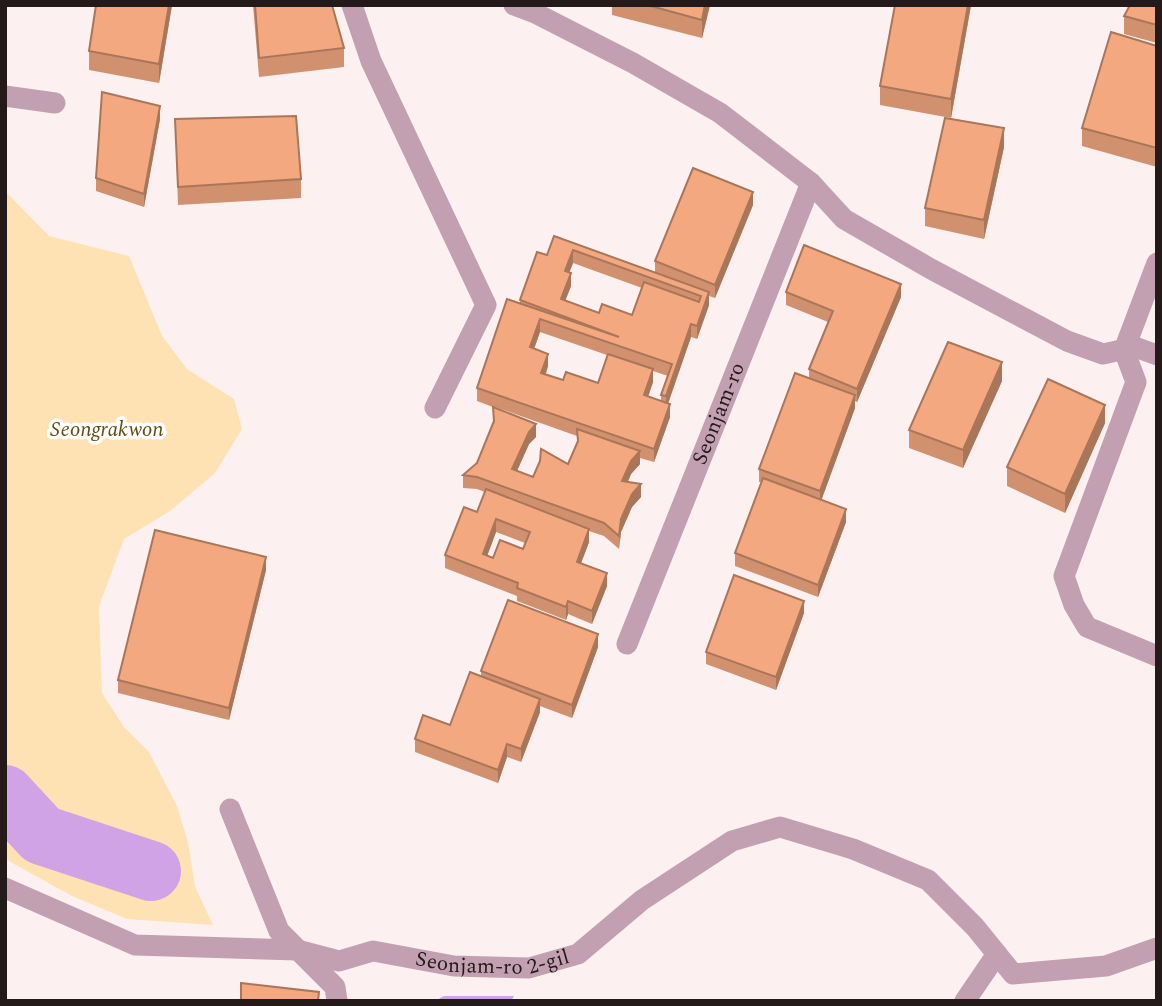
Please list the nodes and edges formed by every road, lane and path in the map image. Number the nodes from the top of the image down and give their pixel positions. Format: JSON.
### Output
{"nodes":[{"id":1,"x":352,"y":5,"type":"edge"},
{"id":2,"x":514,"y":5,"type":"edge"},
{"id":3,"x":5,"y":96,"type":"edge"},
{"id":4,"x":55,"y":103,"type":"dead end"},
{"id":5,"x":811,"y":183,"type":"junction"},
{"id":6,"x":1157,"y":263,"type":"edge"},
{"id":7,"x":1124,"y":350,"type":"junction"},
{"id":8,"x":1157,"y":355,"type":"edge"},
{"id":9,"x":435,"y":408,"type":"dead end"},
{"id":10,"x":627,"y":644,"type":"dead end"},
{"id":11,"x":1157,"y":656,"type":"edge"},
{"id":12,"x":230,"y":808,"type":"dead end"},
{"id":13,"x":5,"y":888,"type":"edge"},
{"id":14,"x":1157,"y":947,"type":"edge"},
{"id":15,"x":297,"y":950,"type":"junction"},
{"id":16,"x":997,"y":954,"type":"junction"},
{"id":17,"x":337,"y":1001,"type":"edge"},
{"id":18,"x":965,"y":1001,"type":"edge"}],
"edges":[{"from":1,"to":9,"type":"street"},
{"from":2,"to":5,"type":"street"},
{"from":3,"to":4,"type":"street"},
{"from":5,"to":7,"type":"street"},
{"from":5,"to":10,"type":"street","name":"Seonjam-ro"},
{"from":6,"to":7,"type":"street"},
{"from":7,"to":8,"type":"street"},
{"from":7,"to":11,"type":"street"},
{"from":12,"to":15,"type":"street"},
{"from":13,"to":15,"type":"street","name":"Seonjam-ro 2-gil"},
{"from":14,"to":16,"type":"street","name":"Seonjam-ro 2-gil"},
{"from":15,"to":16,"type":"street","name":"Seonjam-ro 2-gil"},
{"from":15,"to":17,"type":"street"},
{"from":16,"to":18,"type":"street"}]}
